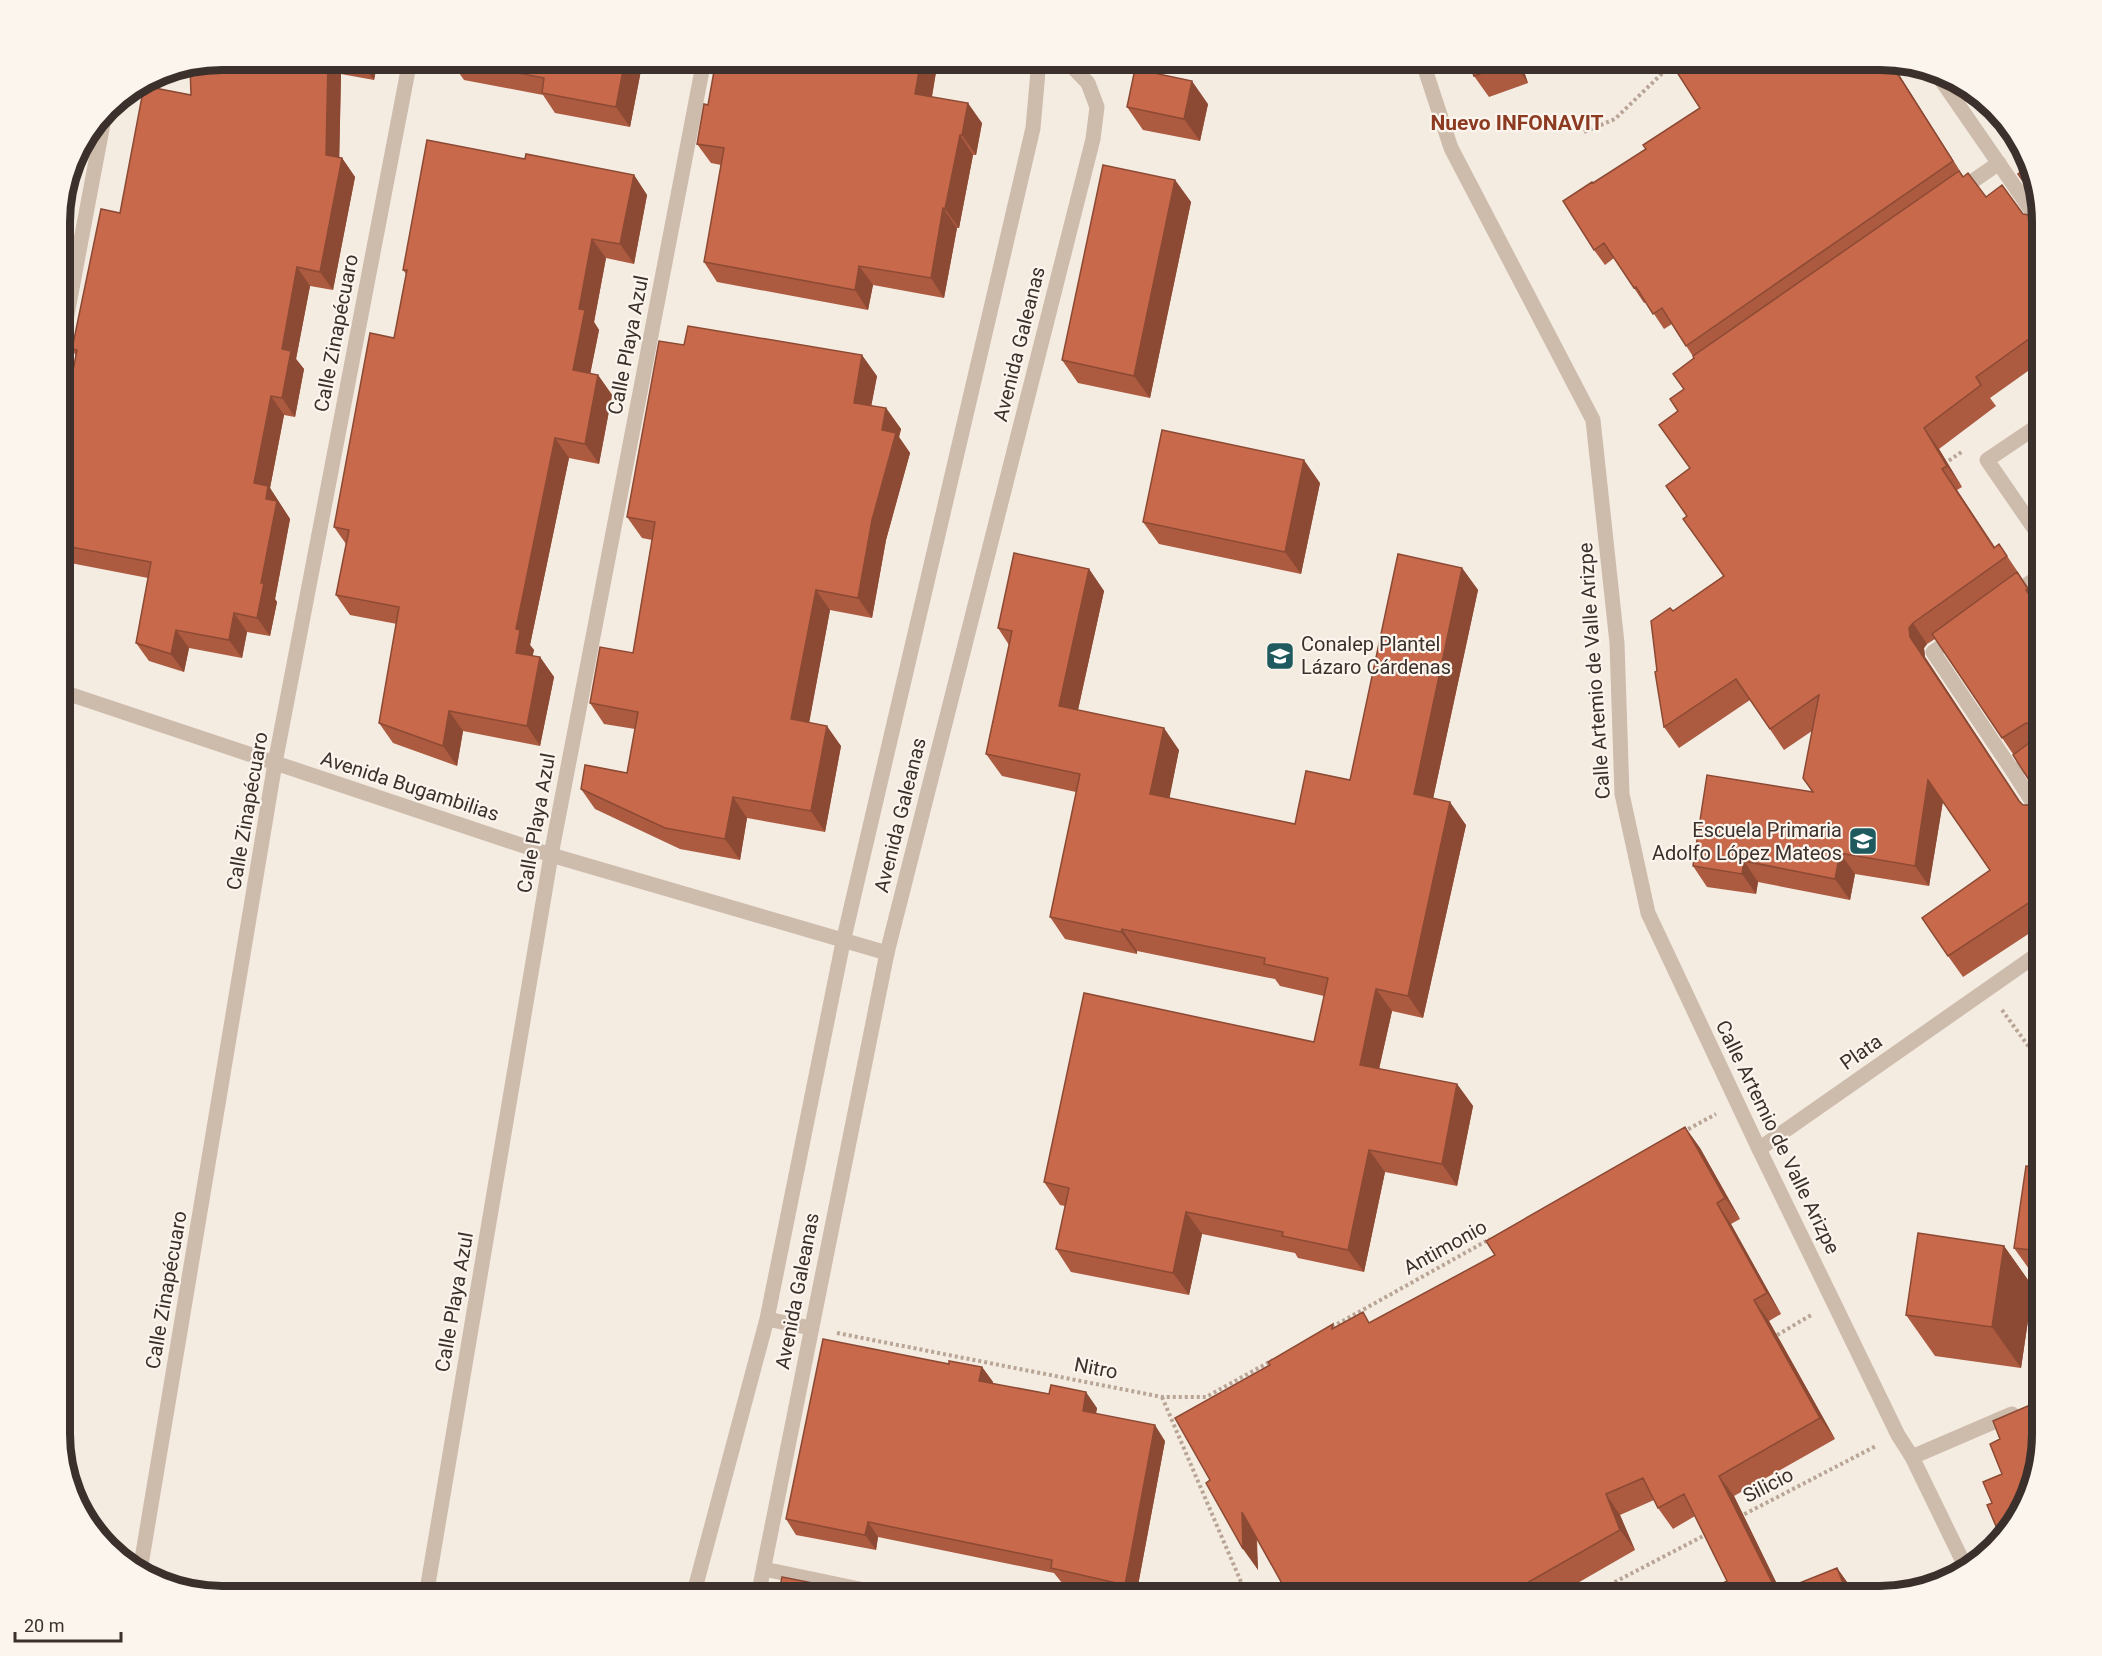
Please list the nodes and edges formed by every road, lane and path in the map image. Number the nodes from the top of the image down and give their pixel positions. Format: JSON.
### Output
{"nodes":[{"id":1,"x":1076,"y":70,"type":"edge"},
{"id":2,"x":1425,"y":70,"type":"edge"},
{"id":3,"x":1666,"y":70,"type":"edge"},
{"id":4,"x":408,"y":71,"type":"edge"},
{"id":5,"x":702,"y":71,"type":"edge"},
{"id":6,"x":1038,"y":71,"type":"edge"},
{"id":7,"x":1945,"y":85,"type":"edge"},
{"id":8,"x":102,"y":130,"type":"edge"},
{"id":9,"x":1584,"y":132,"type":"dead end"},
{"id":10,"x":1999,"y":163,"type":"junction"},
{"id":11,"x":2026,"y":183,"type":"edge"},
{"id":12,"x":2017,"y":189,"type":"junction"},
{"id":13,"x":1943,"y":202,"type":"edge"},
{"id":14,"x":2031,"y":209,"type":"edge"},
{"id":15,"x":71,"y":294,"type":"edge"},
{"id":16,"x":2032,"y":430,"type":"edge"},
{"id":17,"x":1988,"y":460,"type":"junction"},
{"id":18,"x":1937,"y":469,"type":"edge"},
{"id":19,"x":2032,"y":525,"type":"edge"},
{"id":20,"x":2032,"y":581,"type":"edge"},
{"id":21,"x":1997,"y":607,"type":"edge"},
{"id":22,"x":1970,"y":626,"type":"edge"},
{"id":23,"x":71,"y":695,"type":"edge"},
{"id":24,"x":2032,"y":760,"type":"edge"},
{"id":25,"x":276,"y":763,"type":"junction"},
{"id":26,"x":2014,"y":773,"type":"junction"},
{"id":27,"x":2032,"y":801,"type":"edge"},
{"id":28,"x":551,"y":855,"type":"junction"},
{"id":29,"x":843,"y":942,"type":"junction"},
{"id":30,"x":887,"y":953,"type":"junction"},
{"id":31,"x":2032,"y":958,"type":"edge"},
{"id":32,"x":1987,"y":990,"type":"junction"},
{"id":33,"x":2032,"y":1051,"type":"edge"},
{"id":34,"x":1738,"y":1102,"type":"junction"},
{"id":35,"x":1675,"y":1137,"type":"edge"},
{"id":36,"x":1759,"y":1149,"type":"junction"},
{"id":37,"x":1498,"y":1235,"type":"edge"},
{"id":38,"x":1834,"y":1302,"type":"junction"},
{"id":39,"x":767,"y":1319,"type":"junction"},
{"id":40,"x":811,"y":1328,"type":"junction"},
{"id":41,"x":1331,"y":1328,"type":"edge"},
{"id":42,"x":1763,"y":1343,"type":"edge"},
{"id":43,"x":1279,"y":1357,"type":"edge"},
{"id":44,"x":1162,"y":1396,"type":"junction"},
{"id":45,"x":2020,"y":1410,"type":"edge"},
{"id":46,"x":1898,"y":1435,"type":"junction"},
{"id":47,"x":1912,"y":1457,"type":"junction"},
{"id":48,"x":1733,"y":1521,"type":"edge"},
{"id":49,"x":1712,"y":1531,"type":"edge"},
{"id":50,"x":1963,"y":1561,"type":"edge"},
{"id":51,"x":141,"y":1562,"type":"edge"},
{"id":52,"x":764,"y":1569,"type":"junction"},
{"id":53,"x":428,"y":1586,"type":"edge"},
{"id":54,"x":696,"y":1586,"type":"edge"},
{"id":55,"x":760,"y":1586,"type":"edge"},
{"id":56,"x":845,"y":1586,"type":"edge"},
{"id":57,"x":1243,"y":1586,"type":"edge"},
{"id":58,"x":1607,"y":1586,"type":"edge"}],
"edges":[{"from":1,"to":30,"type":"street","name":"Avenida Galeanas"},
{"from":2,"to":34,"type":"street","name":"Calle Artemio de Valle Arizpe"},
{"from":3,"to":9,"type":"path"},
{"from":4,"to":25,"type":"street","name":"Calle Zinapécuaro"},
{"from":5,"to":28,"type":"street","name":"Calle Playa Azul"},
{"from":6,"to":29,"type":"street","name":"Avenida Galeanas"},
{"from":7,"to":10,"type":"street"},
{"from":8,"to":15,"type":"street"},
{"from":10,"to":12,"type":"street"},
{"from":10,"to":13,"type":"street"},
{"from":11,"to":12,"type":"street"},
{"from":12,"to":14,"type":"street"},
{"from":16,"to":17,"type":"street"},
{"from":17,"to":18,"type":"path"},
{"from":17,"to":19,"type":"street"},
{"from":20,"to":21,"type":"street"},
{"from":22,"to":26,"type":"street"},
{"from":23,"to":25,"type":"street","name":"Avenida Bugambilias"},
{"from":24,"to":26,"type":"street"},
{"from":25,"to":28,"type":"street","name":"Avenida Bugambilias"},
{"from":25,"to":51,"type":"street","name":"Calle Zinapécuaro"},
{"from":26,"to":27,"type":"street"},
{"from":28,"to":29,"type":"street","name":"Avenida Bugambilias"},
{"from":28,"to":53,"type":"street","name":"Calle Playa Azul"},
{"from":29,"to":30,"type":"street","name":"Avenida Bugambilias"},
{"from":29,"to":39,"type":"street","name":"Avenida Galeanas"},
{"from":30,"to":40,"type":"street","name":"Avenida Galeanas"},
{"from":31,"to":32,"type":"street","name":"Plata"},
{"from":32,"to":33,"type":"path"},
{"from":32,"to":36,"type":"street","name":"Plata"},
{"from":34,"to":35,"type":"path"},
{"from":34,"to":36,"type":"street","name":"Calle Artemio de Valle Arizpe"},
{"from":36,"to":38,"type":"street","name":"Calle Artemio de Valle Arizpe"},
{"from":37,"to":41,"type":"path","name":"Antimonio"},
{"from":38,"to":42,"type":"path"},
{"from":38,"to":46,"type":"street","name":"Calle Artemio de Valle Arizpe"},
{"from":39,"to":40,"type":"street"},
{"from":39,"to":54,"type":"street","name":"Avenida Galeanas"},
{"from":40,"to":44,"type":"path","name":"Nitro"},
{"from":40,"to":52,"type":"street","name":"Avenida Galeanas"},
{"from":43,"to":44,"type":"path"},
{"from":44,"to":57,"type":"path"},
{"from":45,"to":47,"type":"street"},
{"from":46,"to":47,"type":"street","name":"Calle Artemio de Valle Arizpe"},
{"from":46,"to":48,"type":"path","name":"Silicio"},
{"from":47,"to":50,"type":"street","name":"Calle Artemio de Valle Arizpe"},
{"from":49,"to":58,"type":"path"},
{"from":52,"to":55,"type":"street","name":"Avenida Galeanas"},
{"from":52,"to":56,"type":"street"}]}
